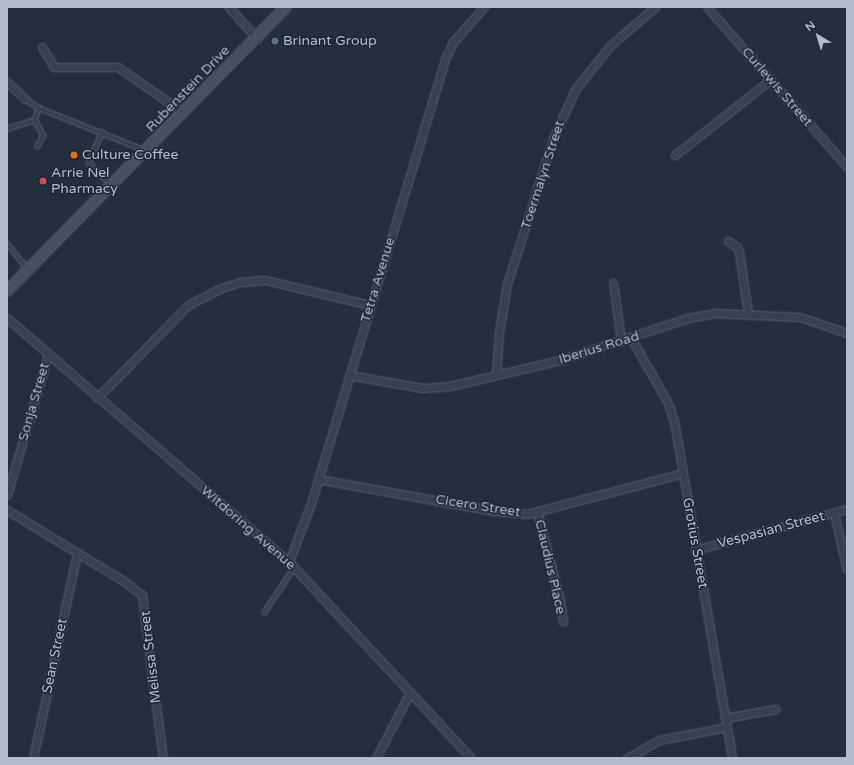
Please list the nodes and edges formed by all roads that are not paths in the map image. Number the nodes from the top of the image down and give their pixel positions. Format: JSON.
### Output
{"nodes":[{"id":1,"x":229,"y":7,"type":"edge"},
{"id":2,"x":286,"y":7,"type":"edge"},
{"id":3,"x":484,"y":7,"type":"edge"},
{"id":4,"x":656,"y":7,"type":"edge"},
{"id":5,"x":707,"y":7,"type":"edge"},
{"id":6,"x":257,"y":39,"type":"junction"},
{"id":7,"x":42,"y":47,"type":"dead end"},
{"id":8,"x":770,"y":80,"type":"junction"},
{"id":9,"x":7,"y":82,"type":"edge"},
{"id":10,"x":25,"y":99,"type":"joint"},
{"id":11,"x":39,"y":108,"type":"junction"},
{"id":12,"x":184,"y":113,"type":"junction"},
{"id":13,"x":34,"y":120,"type":"junction"},
{"id":14,"x":7,"y":128,"type":"edge"},
{"id":15,"x":103,"y":132,"type":"junction"},
{"id":16,"x":37,"y":147,"type":"dead end"},
{"id":17,"x":147,"y":151,"type":"junction"},
{"id":18,"x":675,"y":155,"type":"dead end"},
{"id":19,"x":847,"y":167,"type":"edge"},
{"id":20,"x":111,"y":185,"type":"junction"},
{"id":21,"x":728,"y":241,"type":"dead end"},
{"id":22,"x":7,"y":243,"type":"edge"},
{"id":23,"x":29,"y":270,"type":"junction"},
{"id":24,"x":613,"y":283,"type":"dead end"},
{"id":25,"x":7,"y":291,"type":"edge"},
{"id":26,"x":370,"y":305,"type":"junction"},
{"id":27,"x":748,"y":313,"type":"junction"},
{"id":28,"x":7,"y":318,"type":"edge"},
{"id":29,"x":847,"y":333,"type":"edge"},
{"id":30,"x":631,"y":338,"type":"junction"},
{"id":31,"x":621,"y":341,"type":"junction"},
{"id":32,"x":48,"y":355,"type":"junction"},
{"id":33,"x":349,"y":375,"type":"junction"},
{"id":34,"x":496,"y":375,"type":"junction"},
{"id":35,"x":98,"y":398,"type":"junction"},
{"id":36,"x":683,"y":473,"type":"junction"},
{"id":37,"x":318,"y":479,"type":"junction"},
{"id":38,"x":7,"y":495,"type":"edge"},
{"id":39,"x":847,"y":509,"type":"edge"},
{"id":40,"x":7,"y":510,"type":"edge"},
{"id":41,"x":537,"y":512,"type":"junction"},
{"id":42,"x":834,"y":513,"type":"junction"},
{"id":43,"x":695,"y":550,"type":"junction"},
{"id":44,"x":77,"y":553,"type":"junction"},
{"id":45,"x":292,"y":565,"type":"junction"},
{"id":46,"x":847,"y":570,"type":"edge"},
{"id":47,"x":264,"y":613,"type":"dead end"},
{"id":48,"x":563,"y":622,"type":"dead end"},
{"id":49,"x":410,"y":692,"type":"junction"},
{"id":50,"x":775,"y":709,"type":"dead end"},
{"id":51,"x":725,"y":718,"type":"junction"},
{"id":52,"x":726,"y":727,"type":"junction"},
{"id":53,"x":33,"y":758,"type":"edge"},
{"id":54,"x":164,"y":758,"type":"edge"},
{"id":55,"x":376,"y":758,"type":"edge"},
{"id":56,"x":471,"y":758,"type":"edge"},
{"id":57,"x":627,"y":758,"type":"edge"},
{"id":58,"x":732,"y":758,"type":"edge"}],
"edges":[{"from":1,"to":6,"type":"street"},
{"from":2,"to":6,"type":"street","name":"Rubenstein Drive"},
{"from":3,"to":26,"type":"street","name":"Tetra Avenue"},
{"from":4,"to":34,"type":"street","name":"Toermalyn Street"},
{"from":5,"to":8,"type":"street","name":"Curlewis Street"},
{"from":6,"to":12,"type":"street","name":"Rubenstein Drive"},
{"from":7,"to":12,"type":"street"},
{"from":8,"to":18,"type":"street"},
{"from":8,"to":19,"type":"street","name":"Curlewis Street"},
{"from":9,"to":10,"type":"street"},
{"from":10,"to":11,"type":"lane"},
{"from":11,"to":13,"type":"lane"},
{"from":11,"to":15,"type":"lane"},
{"from":12,"to":17,"type":"street","name":"Rubenstein Drive"},
{"from":13,"to":14,"type":"lane"},
{"from":13,"to":16,"type":"lane"},
{"from":15,"to":17,"type":"lane"},
{"from":15,"to":20,"type":"lane"},
{"from":17,"to":20,"type":"street","name":"Rubenstein Drive"},
{"from":20,"to":23,"type":"street","name":"Rubenstein Drive"},
{"from":21,"to":27,"type":"street"},
{"from":22,"to":23,"type":"lane"},
{"from":23,"to":25,"type":"street","name":"Rubenstein Drive"},
{"from":24,"to":31,"type":"street"},
{"from":26,"to":33,"type":"street","name":"Tetra Avenue"},
{"from":26,"to":35,"type":"street"},
{"from":27,"to":29,"type":"street","name":"Iberius Road"},
{"from":27,"to":30,"type":"street","name":"Iberius Road"},
{"from":28,"to":32,"type":"street","name":"Witdoring Avenue"},
{"from":30,"to":31,"type":"street","name":"Iberius Road"},
{"from":30,"to":36,"type":"street","name":"Grotius Street"},
{"from":31,"to":34,"type":"street","name":"Iberius Road"},
{"from":32,"to":35,"type":"street","name":"Witdoring Avenue"},
{"from":32,"to":38,"type":"street","name":"Sonja Street"},
{"from":33,"to":34,"type":"street","name":"Iberius Road"},
{"from":33,"to":37,"type":"street","name":"Tetra Avenue"},
{"from":35,"to":45,"type":"street","name":"Witdoring Avenue"},
{"from":36,"to":41,"type":"street","name":"Cicero Street"},
{"from":36,"to":43,"type":"street","name":"Grotius Street"},
{"from":37,"to":41,"type":"street","name":"Cicero Street"},
{"from":37,"to":45,"type":"street","name":"Tetra Avenue"},
{"from":39,"to":42,"type":"street","name":"Vespasian Street"},
{"from":40,"to":44,"type":"street","name":"Melissa Street"},
{"from":41,"to":48,"type":"street","name":"Claudius Place"},
{"from":42,"to":43,"type":"street","name":"Vespasian Street"},
{"from":42,"to":46,"type":"street"},
{"from":43,"to":51,"type":"street","name":"Grotius Street"},
{"from":44,"to":53,"type":"street","name":"Sean Street"},
{"from":44,"to":54,"type":"street","name":"Melissa Street"},
{"from":45,"to":47,"type":"lane"},
{"from":45,"to":49,"type":"street","name":"Witdoring Avenue"},
{"from":49,"to":55,"type":"street"},
{"from":49,"to":56,"type":"street","name":"Witdoring Avenue"},
{"from":50,"to":51,"type":"street"},
{"from":51,"to":52,"type":"street","name":"Grotius Street"},
{"from":52,"to":57,"type":"street"},
{"from":52,"to":58,"type":"street","name":"Grotius Street"}]}
